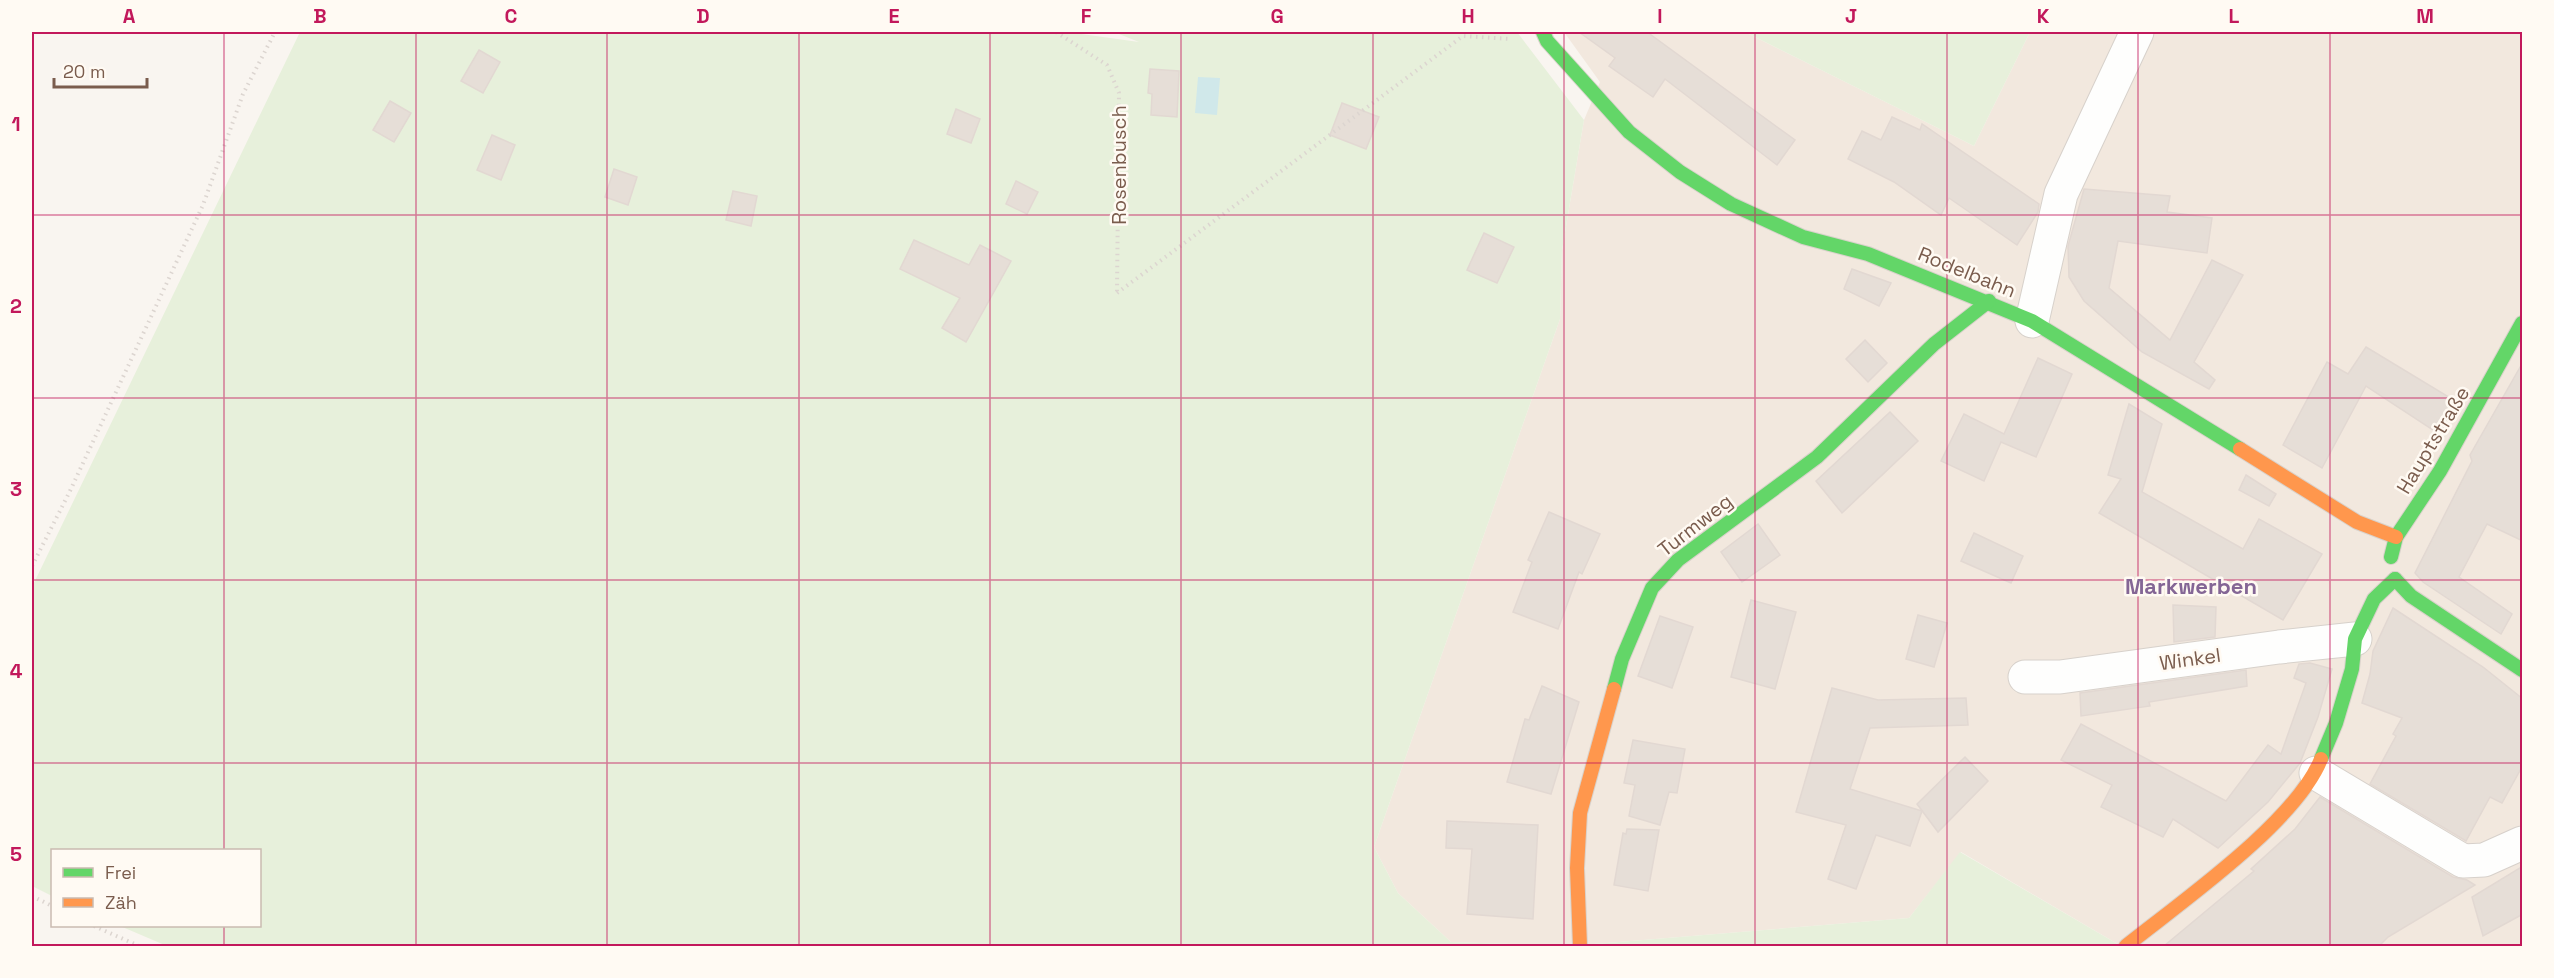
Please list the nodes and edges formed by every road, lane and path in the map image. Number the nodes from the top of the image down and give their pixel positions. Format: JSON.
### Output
{"nodes":[{"id":1,"x":275,"y":32,"type":"edge"},
{"id":2,"x":1056,"y":32,"type":"edge"},
{"id":3,"x":2137,"y":32,"type":"edge"},
{"id":4,"x":1545,"y":36,"type":"edge"},
{"id":5,"x":1989,"y":301,"type":"junction"},
{"id":6,"x":2032,"y":321,"type":"junction"},
{"id":7,"x":2523,"y":323,"type":"edge"},
{"id":8,"x":2396,"y":537,"type":"junction"},
{"id":9,"x":32,"y":566,"type":"edge"},
{"id":10,"x":2395,"y":579,"type":"junction"},
{"id":11,"x":2355,"y":639,"type":"junction"},
{"id":12,"x":2523,"y":670,"type":"edge"},
{"id":13,"x":2025,"y":677,"type":"dead end"},
{"id":14,"x":2316,"y":773,"type":"junction"},
{"id":15,"x":2523,"y":843,"type":"edge"},
{"id":16,"x":32,"y":896,"type":"edge"},
{"id":17,"x":51,"y":906,"type":"edge"},
{"id":18,"x":96,"y":927,"type":"edge"},
{"id":19,"x":139,"y":946,"type":"edge"},
{"id":20,"x":1581,"y":946,"type":"edge"},
{"id":21,"x":2126,"y":946,"type":"edge"}],
"edges":[{"from":1,"to":9,"type":"path"},
{"from":2,"to":4,"type":"path","name":"Rosenbusch"},
{"from":3,"to":6,"type":"street"},
{"from":4,"to":5,"type":"street","name":"Rodelbahn"},
{"from":5,"to":6,"type":"street","name":"Rodelbahn"},
{"from":5,"to":20,"type":"street","name":"Turmweg"},
{"from":6,"to":8,"type":"street","name":"Rodelbahn"},
{"from":7,"to":8,"type":"street","name":"Hauptstraße"},
{"from":8,"to":10,"type":"street","name":"Hauptstraße"},
{"from":10,"to":11,"type":"street"},
{"from":10,"to":12,"type":"street"},
{"from":11,"to":13,"type":"street","name":"Winkel"},
{"from":11,"to":14,"type":"street"},
{"from":14,"to":15,"type":"street"},
{"from":14,"to":21,"type":"street"},
{"from":16,"to":17,"type":"path"},
{"from":18,"to":19,"type":"path"}]}
